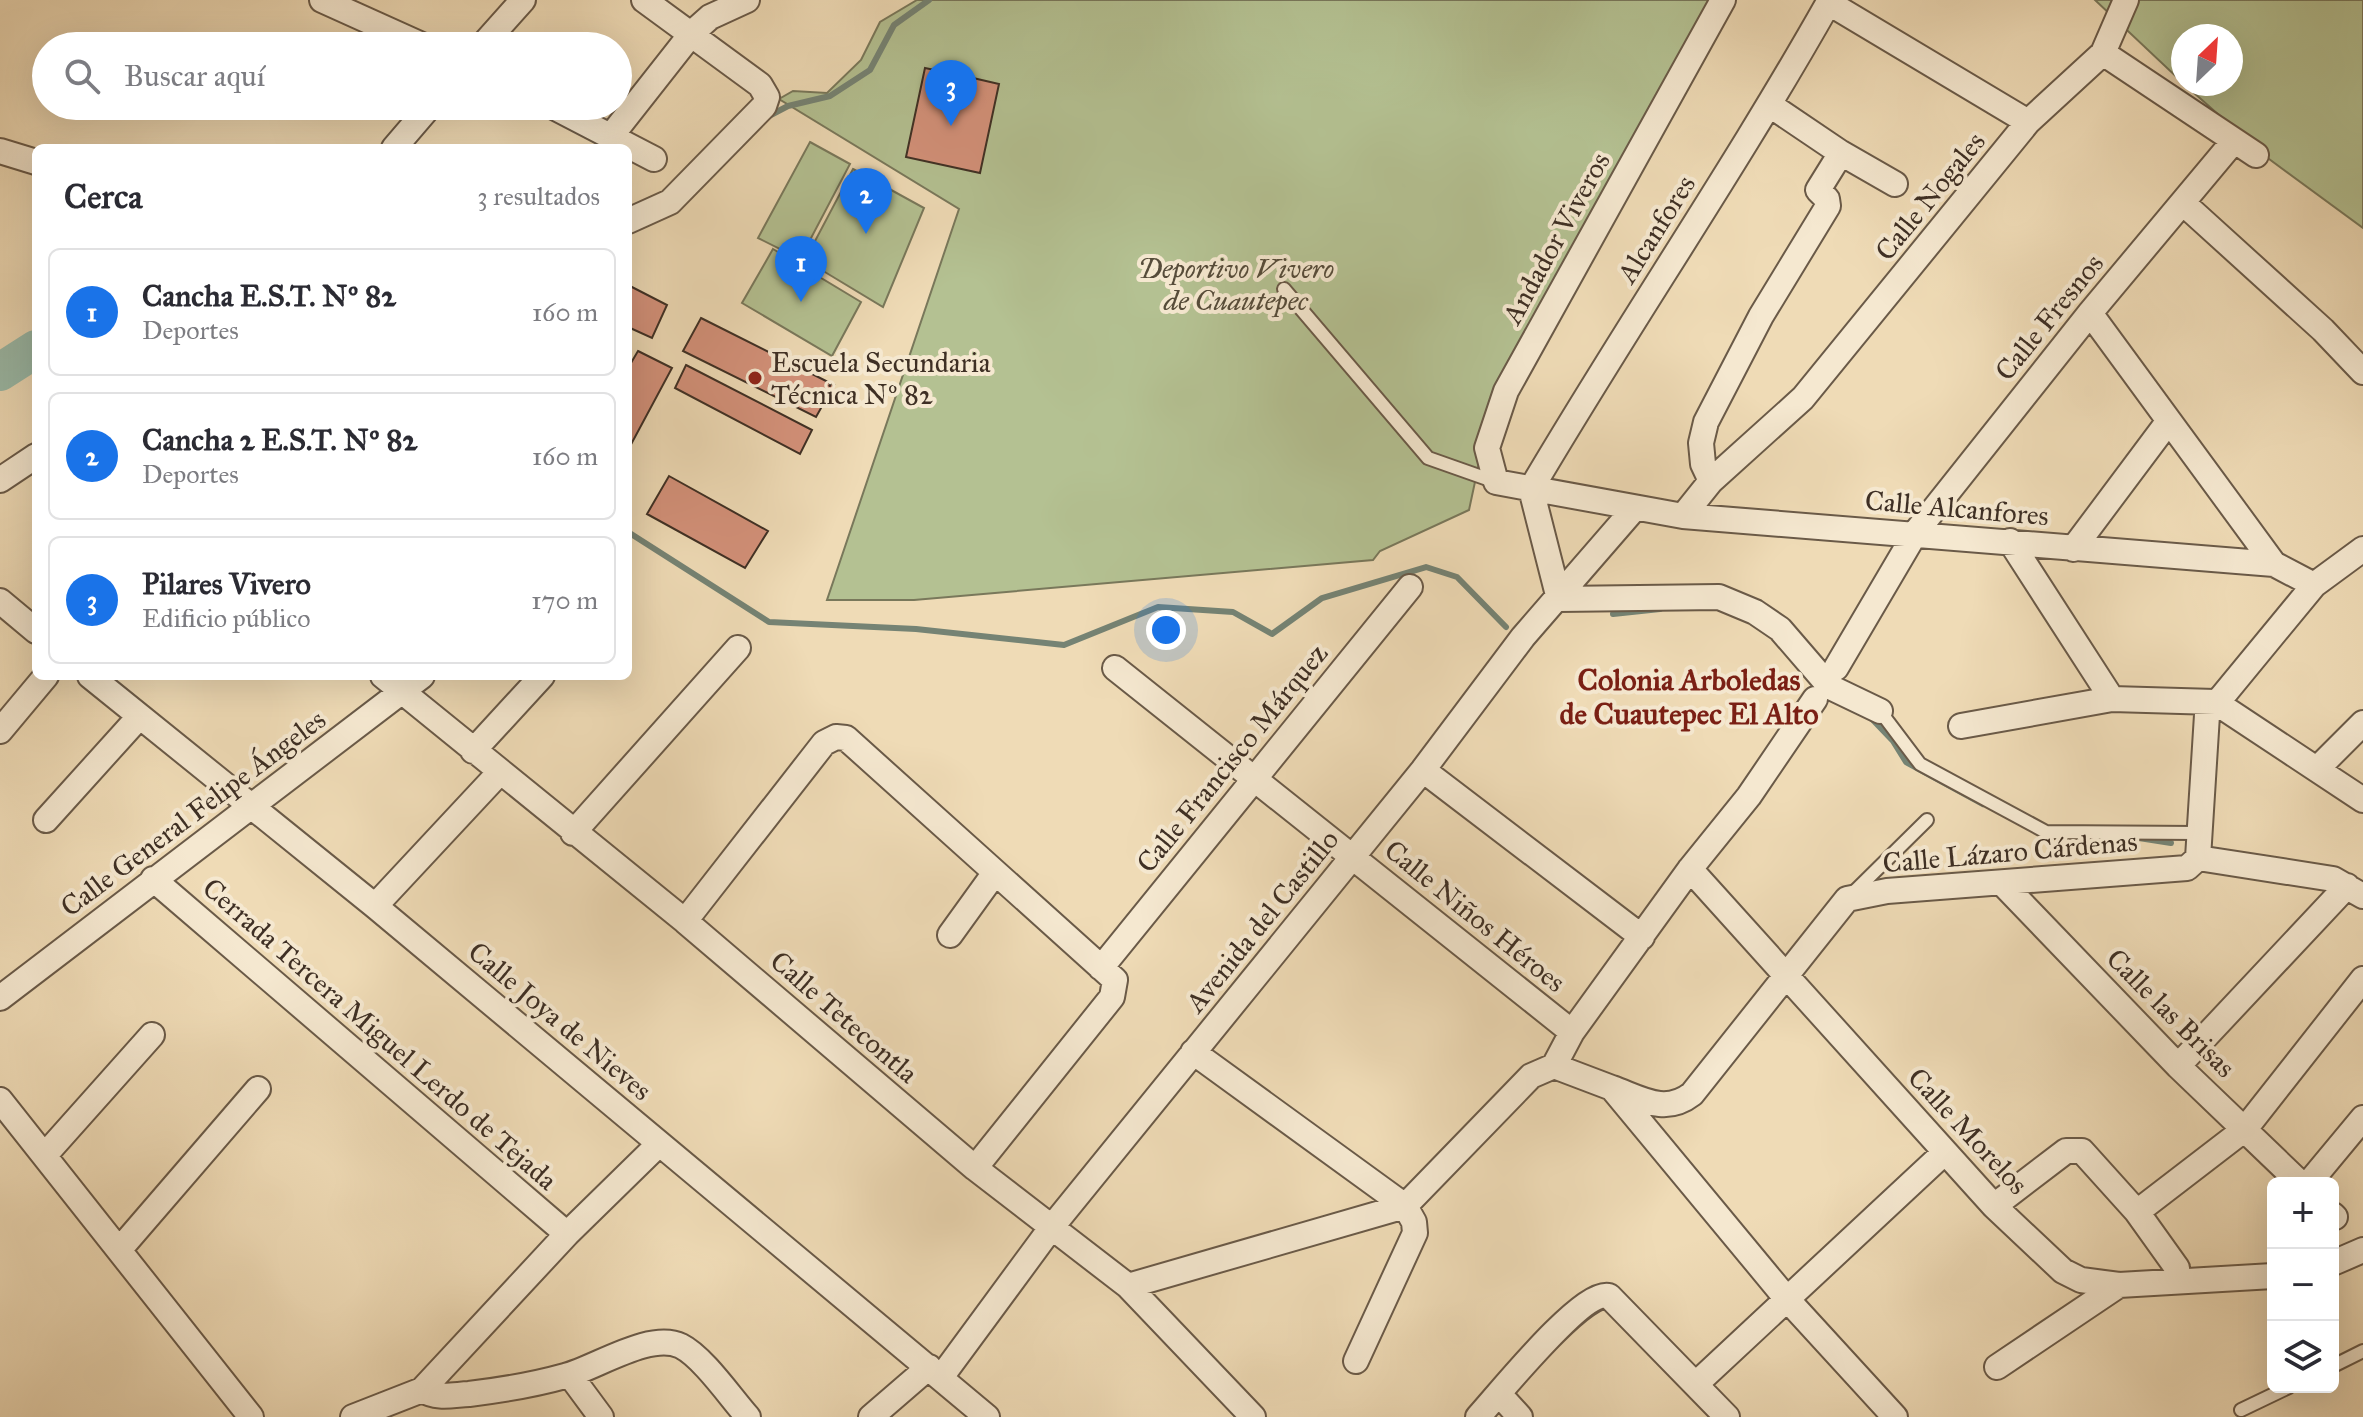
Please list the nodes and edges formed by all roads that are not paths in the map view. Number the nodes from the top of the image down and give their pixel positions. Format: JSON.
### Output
{"nodes":[{"id":1,"x":322,"y":0,"type":"edge"},
{"id":2,"x":523,"y":0,"type":"edge"},
{"id":3,"x":644,"y":0,"type":"edge"},
{"id":4,"x":747,"y":0,"type":"edge"},
{"id":5,"x":1723,"y":0,"type":"edge"},
{"id":6,"x":2126,"y":0,"type":"edge"},
{"id":7,"x":1830,"y":1,"type":"edge"},
{"id":8,"x":393,"y":32,"type":"edge"},
{"id":9,"x":494,"y":32,"type":"edge"},
{"id":10,"x":692,"y":33,"type":"junction"},
{"id":11,"x":2103,"y":53,"type":"junction"},
{"id":12,"x":1770,"y":105,"type":"junction"},
{"id":13,"x":632,"y":109,"type":"edge"},
{"id":14,"x":418,"y":120,"type":"edge"},
{"id":15,"x":580,"y":120,"type":"edge"},
{"id":16,"x":624,"y":120,"type":"edge"},
{"id":17,"x":2028,"y":122,"type":"junction"},
{"id":18,"x":611,"y":136,"type":"junction"},
{"id":19,"x":2233,"y":142,"type":"junction"},
{"id":20,"x":397,"y":144,"type":"edge"},
{"id":21,"x":626,"y":144,"type":"edge"},
{"id":22,"x":632,"y":147,"type":"edge"},
{"id":23,"x":0,"y":151,"type":"edge"},
{"id":24,"x":1841,"y":153,"type":"junction"},
{"id":25,"x":2256,"y":155,"type":"dead end"},
{"id":26,"x":654,"y":159,"type":"dead end"},
{"id":27,"x":32,"y":161,"type":"edge"},
{"id":28,"x":1895,"y":184,"type":"dead end"},
{"id":29,"x":2183,"y":203,"type":"junction"},
{"id":30,"x":632,"y":219,"type":"edge"},
{"id":31,"x":1284,"y":289,"type":"dead end"},
{"id":32,"x":2090,"y":313,"type":"junction"},
{"id":33,"x":2363,"y":372,"type":"edge"},
{"id":34,"x":2168,"y":422,"type":"junction"},
{"id":35,"x":32,"y":459,"type":"edge"},
{"id":36,"x":0,"y":480,"type":"edge"},
{"id":37,"x":1711,"y":481,"type":"junction"},
{"id":38,"x":1496,"y":482,"type":"junction"},
{"id":39,"x":1531,"y":489,"type":"junction"},
{"id":40,"x":1634,"y":509,"type":"junction"},
{"id":41,"x":1683,"y":516,"type":"junction"},
{"id":42,"x":1916,"y":532,"type":"junction"},
{"id":43,"x":2010,"y":541,"type":"junction"},
{"id":44,"x":2073,"y":549,"type":"junction"},
{"id":45,"x":2363,"y":549,"type":"edge"},
{"id":46,"x":2274,"y":564,"type":"junction"},
{"id":47,"x":2314,"y":585,"type":"junction"},
{"id":48,"x":1410,"y":587,"type":"dead end"},
{"id":49,"x":1559,"y":599,"type":"junction"},
{"id":50,"x":0,"y":601,"type":"edge"},
{"id":51,"x":32,"y":628,"type":"edge"},
{"id":52,"x":738,"y":648,"type":"dead end"},
{"id":53,"x":1115,"y":668,"type":"dead end"},
{"id":54,"x":1836,"y":668,"type":"dead end"},
{"id":55,"x":43,"y":680,"type":"edge"},
{"id":56,"x":95,"y":680,"type":"edge"},
{"id":57,"x":388,"y":680,"type":"edge"},
{"id":58,"x":418,"y":680,"type":"edge"},
{"id":59,"x":538,"y":680,"type":"edge"},
{"id":60,"x":403,"y":693,"type":"junction"},
{"id":61,"x":1815,"y":699,"type":"dead end"},
{"id":62,"x":2112,"y":699,"type":"junction"},
{"id":63,"x":2215,"y":702,"type":"junction"},
{"id":64,"x":1880,"y":711,"type":"joint"},
{"id":65,"x":139,"y":717,"type":"junction"},
{"id":66,"x":2363,"y":723,"type":"edge"},
{"id":67,"x":1961,"y":726,"type":"dead end"},
{"id":68,"x":0,"y":731,"type":"edge"},
{"id":69,"x":473,"y":751,"type":"junction"},
{"id":70,"x":2317,"y":769,"type":"junction"},
{"id":71,"x":1423,"y":770,"type":"junction"},
{"id":72,"x":500,"y":772,"type":"junction"},
{"id":73,"x":1255,"y":777,"type":"junction"},
{"id":74,"x":2363,"y":800,"type":"edge"},
{"id":75,"x":251,"y":808,"type":"junction"},
{"id":76,"x":46,"y":820,"type":"dead end"},
{"id":77,"x":1927,"y":820,"type":"dead end"},
{"id":78,"x":573,"y":833,"type":"junction"},
{"id":79,"x":2197,"y":833,"type":"junction"},
{"id":80,"x":1353,"y":857,"type":"junction"},
{"id":81,"x":2198,"y":858,"type":"junction"},
{"id":82,"x":1690,"y":869,"type":"junction"},
{"id":83,"x":994,"y":874,"type":"junction"},
{"id":84,"x":153,"y":879,"type":"junction"},
{"id":85,"x":2002,"y":883,"type":"junction"},
{"id":86,"x":2355,"y":891,"type":"edge"},
{"id":87,"x":1847,"y":899,"type":"junction"},
{"id":88,"x":375,"y":906,"type":"junction"},
{"id":89,"x":685,"y":921,"type":"junction"},
{"id":90,"x":950,"y":935,"type":"dead end"},
{"id":91,"x":1642,"y":937,"type":"junction"},
{"id":92,"x":1101,"y":968,"type":"junction"},
{"id":93,"x":1785,"y":974,"type":"junction"},
{"id":94,"x":2363,"y":979,"type":"edge"},
{"id":95,"x":0,"y":998,"type":"edge"},
{"id":96,"x":1572,"y":1032,"type":"junction"},
{"id":97,"x":152,"y":1035,"type":"dead end"},
{"id":98,"x":1193,"y":1052,"type":"junction"},
{"id":99,"x":1554,"y":1066,"type":"junction"},
{"id":100,"x":2178,"y":1066,"type":"junction"},
{"id":101,"x":1612,"y":1088,"type":"junction"},
{"id":102,"x":258,"y":1089,"type":"dead end"},
{"id":103,"x":0,"y":1100,"type":"edge"},
{"id":104,"x":2363,"y":1118,"type":"edge"},
{"id":105,"x":2245,"y":1129,"type":"junction"},
{"id":106,"x":659,"y":1144,"type":"junction"},
{"id":107,"x":1945,"y":1152,"type":"junction"},
{"id":108,"x":45,"y":1155,"type":"junction"},
{"id":109,"x":975,"y":1168,"type":"junction"},
{"id":110,"x":2294,"y":1177,"type":"edge"},
{"id":111,"x":2314,"y":1177,"type":"edge"},
{"id":112,"x":1405,"y":1206,"type":"junction"},
{"id":113,"x":1994,"y":1206,"type":"junction"},
{"id":114,"x":2137,"y":1212,"type":"junction"},
{"id":115,"x":1051,"y":1228,"type":"junction"},
{"id":116,"x":567,"y":1234,"type":"junction"},
{"id":117,"x":120,"y":1249,"type":"junction"},
{"id":118,"x":2363,"y":1250,"type":"edge"},
{"id":119,"x":2339,"y":1260,"type":"edge"},
{"id":120,"x":2177,"y":1268,"type":"dead end"},
{"id":121,"x":2267,"y":1276,"type":"edge"},
{"id":122,"x":2119,"y":1285,"type":"junction"},
{"id":123,"x":1128,"y":1286,"type":"junction"},
{"id":124,"x":1786,"y":1298,"type":"junction"},
{"id":125,"x":2363,"y":1351,"type":"edge"},
{"id":126,"x":1356,"y":1361,"type":"dead end"},
{"id":127,"x":2339,"y":1363,"type":"edge"},
{"id":128,"x":1997,"y":1367,"type":"dead end"},
{"id":129,"x":936,"y":1372,"type":"junction"},
{"id":130,"x":570,"y":1375,"type":"junction"},
{"id":131,"x":1696,"y":1384,"type":"junction"},
{"id":132,"x":428,"y":1393,"type":"junction"},
{"id":133,"x":2276,"y":1393,"type":"edge"},
{"id":134,"x":1499,"y":1394,"type":"junction"},
{"id":135,"x":2241,"y":1410,"type":"dead end"},
{"id":136,"x":251,"y":1417,"type":"edge"},
{"id":137,"x":353,"y":1417,"type":"edge"},
{"id":138,"x":449,"y":1417,"type":"edge"},
{"id":139,"x":601,"y":1417,"type":"edge"},
{"id":140,"x":748,"y":1417,"type":"edge"},
{"id":141,"x":871,"y":1417,"type":"edge"},
{"id":142,"x":987,"y":1417,"type":"edge"},
{"id":143,"x":1253,"y":1417,"type":"edge"},
{"id":144,"x":1478,"y":1417,"type":"edge"},
{"id":145,"x":1520,"y":1417,"type":"edge"},
{"id":146,"x":1727,"y":1417,"type":"edge"},
{"id":147,"x":1895,"y":1417,"type":"edge"}],
"edges":[{"from":1,"to":8,"type":"street"},
{"from":2,"to":9,"type":"street"},
{"from":3,"to":10,"type":"street"},
{"from":4,"to":10,"type":"street"},
{"from":5,"to":38,"type":"street","name":"Andador Viveros"},
{"from":6,"to":11,"type":"street"},
{"from":7,"to":12,"type":"street","name":"Alcanfores"},
{"from":7,"to":17,"type":"street"},
{"from":10,"to":13,"type":"street"},
{"from":10,"to":30,"type":"street"},
{"from":11,"to":17,"type":"street","name":"Calle Nogales"},
{"from":11,"to":19,"type":"street"},
{"from":12,"to":24,"type":"street"},
{"from":12,"to":39,"type":"street","name":"Alcanfores"},
{"from":14,"to":20,"type":"street"},
{"from":15,"to":18,"type":"street"},
{"from":16,"to":18,"type":"street"},
{"from":17,"to":37,"type":"street","name":"Calle Nogales"},
{"from":18,"to":21,"type":"street"},
{"from":19,"to":25,"type":"street"},
{"from":19,"to":29,"type":"street","name":"Calle Fresnos"},
{"from":22,"to":26,"type":"street"},
{"from":23,"to":27,"type":"street"},
{"from":24,"to":28,"type":"street"},
{"from":24,"to":37,"type":"street"},
{"from":29,"to":32,"type":"street","name":"Calle Fresnos"},
{"from":29,"to":33,"type":"street"},
{"from":31,"to":38,"type":"lane"},
{"from":32,"to":34,"type":"street"},
{"from":32,"to":42,"type":"street","name":"Calle Fresnos"},
{"from":34,"to":44,"type":"street"},
{"from":34,"to":46,"type":"street"},
{"from":35,"to":36,"type":"street"},
{"from":37,"to":41,"type":"street","name":"Calle Nogales"},
{"from":38,"to":39,"type":"street"},
{"from":39,"to":40,"type":"street","name":"Calle Alcanfores"},
{"from":39,"to":49,"type":"street"},
{"from":40,"to":41,"type":"street","name":"Calle Alcanfores"},
{"from":40,"to":49,"type":"street","name":"Avenida del Castillo"},
{"from":41,"to":42,"type":"street","name":"Calle Alcanfores"},
{"from":42,"to":43,"type":"street","name":"Calle Alcanfores"},
{"from":42,"to":54,"type":"street","name":"Calle Fresnos"},
{"from":43,"to":44,"type":"street","name":"Calle Alcanfores"},
{"from":43,"to":62,"type":"street"},
{"from":44,"to":46,"type":"street","name":"Calle Alcanfores"},
{"from":45,"to":47,"type":"street"},
{"from":46,"to":47,"type":"street","name":"Calle Alcanfores"},
{"from":47,"to":63,"type":"street"},
{"from":48,"to":73,"type":"street","name":"Calle Francisco Márquez"},
{"from":49,"to":64,"type":"street"},
{"from":49,"to":71,"type":"street","name":"Avenida del Castillo"},
{"from":50,"to":51,"type":"street"},
{"from":52,"to":78,"type":"street"},
{"from":53,"to":73,"type":"street","name":"Calle Niños Héroes"},
{"from":55,"to":68,"type":"street"},
{"from":56,"to":65,"type":"street","name":"Calle Joya de Nieves"},
{"from":57,"to":60,"type":"street","name":"Calle Tetecontla"},
{"from":58,"to":60,"type":"street","name":"Calle General Felipe Ángeles"},
{"from":59,"to":69,"type":"street"},
{"from":60,"to":69,"type":"street","name":"Calle Tetecontla"},
{"from":60,"to":75,"type":"street","name":"Calle General Felipe Ángeles"},
{"from":61,"to":82,"type":"street"},
{"from":62,"to":63,"type":"street"},
{"from":62,"to":67,"type":"street"},
{"from":63,"to":70,"type":"street"},
{"from":63,"to":79,"type":"street"},
{"from":64,"to":79,"type":"lane"},
{"from":65,"to":75,"type":"street","name":"Calle Joya de Nieves"},
{"from":65,"to":76,"type":"street"},
{"from":66,"to":70,"type":"street"},
{"from":69,"to":72,"type":"street","name":"Calle Tetecontla"},
{"from":70,"to":74,"type":"street"},
{"from":71,"to":80,"type":"street","name":"Avenida del Castillo"},
{"from":71,"to":91,"type":"street"},
{"from":72,"to":78,"type":"street","name":"Calle Tetecontla"},
{"from":72,"to":88,"type":"street"},
{"from":73,"to":80,"type":"street","name":"Calle Niños Héroes"},
{"from":73,"to":92,"type":"street","name":"Calle Francisco Márquez"},
{"from":75,"to":84,"type":"street","name":"Calle General Felipe Ángeles"},
{"from":75,"to":88,"type":"street","name":"Calle Joya de Nieves"},
{"from":77,"to":87,"type":"lane"},
{"from":78,"to":89,"type":"street","name":"Calle Tetecontla"},
{"from":79,"to":81,"type":"street"},
{"from":80,"to":96,"type":"street","name":"Calle Niños Héroes"},
{"from":80,"to":98,"type":"street","name":"Avenida del Castillo"},
{"from":81,"to":85,"type":"street","name":"Calle Lázaro Cárdenas"},
{"from":81,"to":86,"type":"street"},
{"from":82,"to":91,"type":"street"},
{"from":82,"to":93,"type":"street","name":"Calle Morelos"},
{"from":83,"to":89,"type":"street"},
{"from":83,"to":90,"type":"street"},
{"from":83,"to":92,"type":"street"},
{"from":84,"to":95,"type":"street","name":"Calle General Felipe Ángeles"},
{"from":84,"to":116,"type":"street","name":"Cerrada Tercera Miguel Lerdo de Tejada"},
{"from":85,"to":87,"type":"street","name":"Calle Lázaro Cárdenas"},
{"from":85,"to":100,"type":"street","name":"Calle las Brisas"},
{"from":86,"to":100,"type":"street"},
{"from":87,"to":93,"type":"street"},
{"from":88,"to":106,"type":"street","name":"Calle Joya de Nieves"},
{"from":89,"to":109,"type":"street","name":"Calle Tetecontla"},
{"from":91,"to":96,"type":"street"},
{"from":92,"to":109,"type":"street"},
{"from":93,"to":101,"type":"street"},
{"from":93,"to":107,"type":"street","name":"Calle Morelos"},
{"from":94,"to":105,"type":"street"},
{"from":96,"to":99,"type":"street"},
{"from":97,"to":108,"type":"street"},
{"from":98,"to":112,"type":"street"},
{"from":98,"to":115,"type":"street","name":"Avenida del Castillo"},
{"from":99,"to":101,"type":"street"},
{"from":99,"to":112,"type":"street"},
{"from":100,"to":105,"type":"street","name":"Calle las Brisas"},
{"from":101,"to":124,"type":"street"},
{"from":102,"to":117,"type":"street"},
{"from":103,"to":108,"type":"street"},
{"from":104,"to":111,"type":"street"},
{"from":105,"to":110,"type":"street","name":"Calle las Brisas"},
{"from":105,"to":114,"type":"street"},
{"from":106,"to":116,"type":"street"},
{"from":106,"to":129,"type":"street","name":"Calle Joya de Nieves"},
{"from":107,"to":113,"type":"street","name":"Calle Morelos"},
{"from":107,"to":124,"type":"street"},
{"from":108,"to":117,"type":"street"},
{"from":109,"to":115,"type":"street","name":"Calle Tetecontla"},
{"from":112,"to":123,"type":"street"},
{"from":112,"to":126,"type":"street"},
{"from":113,"to":114,"type":"street"},
{"from":113,"to":122,"type":"street","name":"Calle Morelos"},
{"from":114,"to":120,"type":"street"},
{"from":115,"to":123,"type":"street","name":"Calle Tetecontla"},
{"from":115,"to":129,"type":"street","name":"Avenida del Castillo"},
{"from":116,"to":132,"type":"street"},
{"from":117,"to":136,"type":"street"},
{"from":118,"to":119,"type":"street"},
{"from":121,"to":122,"type":"street","name":"Calle Morelos"},
{"from":122,"to":128,"type":"street"},
{"from":123,"to":143,"type":"street","name":"Calle Tetecontla"},
{"from":124,"to":131,"type":"street"},
{"from":124,"to":147,"type":"street"},
{"from":125,"to":127,"type":"lane"},
{"from":129,"to":141,"type":"street","name":"Avenida del Castillo"},
{"from":129,"to":142,"type":"street","name":"Calle Joya de Nieves"},
{"from":130,"to":132,"type":"street"},
{"from":130,"to":139,"type":"street"},
{"from":130,"to":140,"type":"street"},
{"from":131,"to":134,"type":"street"},
{"from":131,"to":146,"type":"street"},
{"from":132,"to":137,"type":"street"},
{"from":132,"to":138,"type":"street"},
{"from":133,"to":135,"type":"lane"},
{"from":134,"to":144,"type":"street"},
{"from":134,"to":145,"type":"street"}]}
